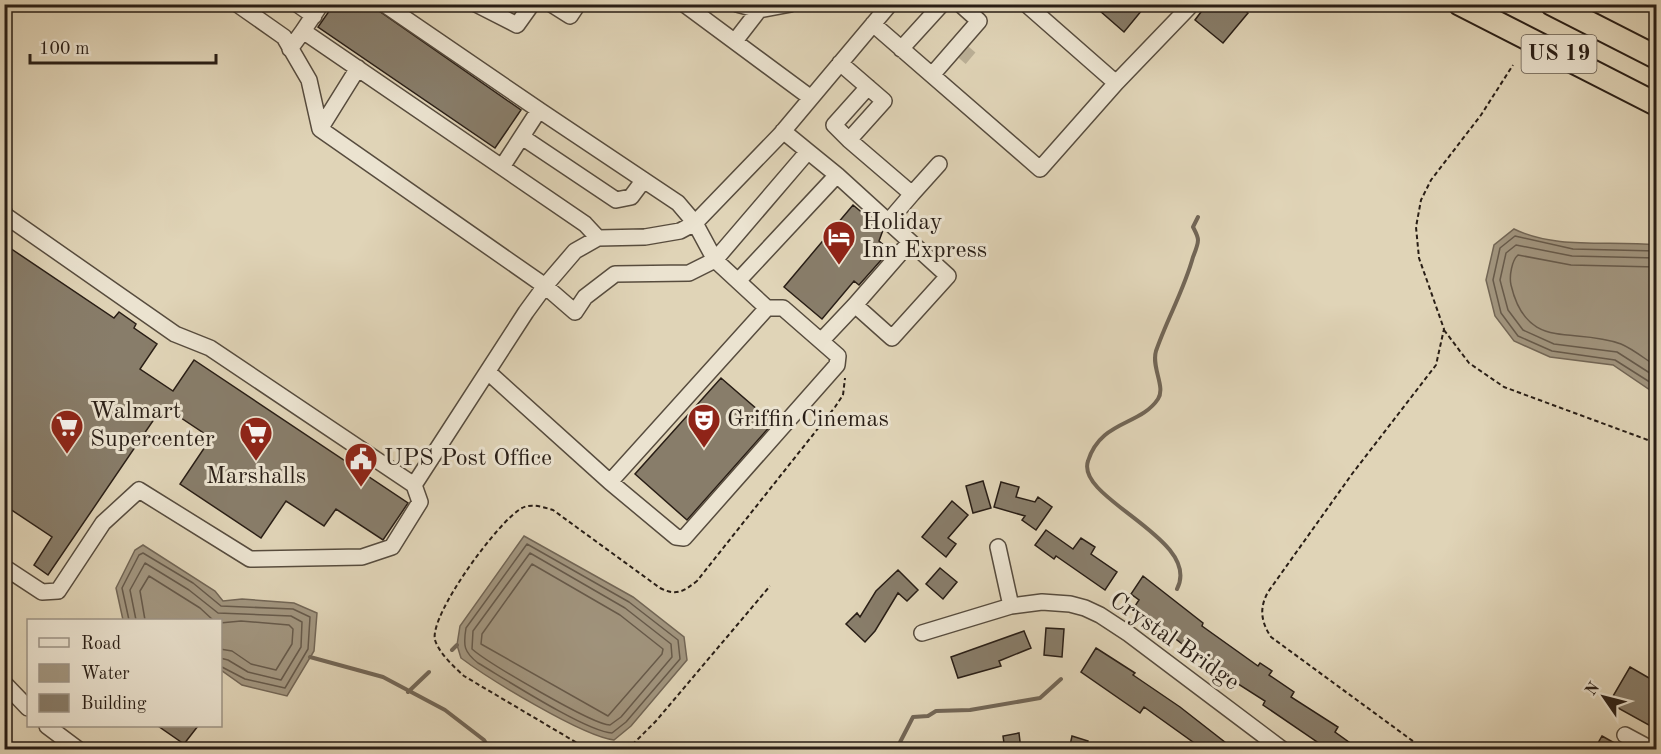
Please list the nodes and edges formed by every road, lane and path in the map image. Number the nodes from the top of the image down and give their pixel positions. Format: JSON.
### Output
{"nodes":[{"id":1,"x":237,"y":4,"type":"edge"},
{"id":2,"x":297,"y":4,"type":"edge"},
{"id":3,"x":384,"y":4,"type":"edge"},
{"id":4,"x":476,"y":4,"type":"edge"},
{"id":5,"x":532,"y":4,"type":"edge"},
{"id":6,"x":551,"y":4,"type":"edge"},
{"id":7,"x":578,"y":4,"type":"edge"},
{"id":8,"x":684,"y":4,"type":"edge"},
{"id":9,"x":791,"y":4,"type":"edge"},
{"id":10,"x":890,"y":4,"type":"edge"},
{"id":11,"x":942,"y":4,"type":"edge"},
{"id":12,"x":960,"y":4,"type":"edge"},
{"id":13,"x":1026,"y":4,"type":"edge"},
{"id":14,"x":1192,"y":4,"type":"edge"},
{"id":15,"x":1460,"y":4,"type":"edge"},
{"id":16,"x":1552,"y":4,"type":"edge"},
{"id":17,"x":747,"y":6,"type":"edge"},
{"id":18,"x":318,"y":10,"type":"edge"},
{"id":19,"x":1044,"y":10,"type":"edge"},
{"id":20,"x":979,"y":21,"type":"junction"},
{"id":21,"x":873,"y":24,"type":"junction"},
{"id":22,"x":303,"y":31,"type":"junction"},
{"id":23,"x":735,"y":41,"type":"junction"},
{"id":24,"x":972,"y":45,"type":"tunnel mouth"},
{"id":25,"x":290,"y":49,"type":"junction"},
{"id":26,"x":902,"y":49,"type":"junction"},
{"id":27,"x":1656,"y":57,"type":"edge"},
{"id":28,"x":960,"y":59,"type":"tunnel mouth"},
{"id":29,"x":840,"y":63,"type":"junction"},
{"id":30,"x":1513,"y":65,"type":"dead end"},
{"id":31,"x":358,"y":68,"type":"junction"},
{"id":32,"x":935,"y":71,"type":"junction"},
{"id":33,"x":1116,"y":83,"type":"junction"},
{"id":34,"x":868,"y":87,"type":"junction"},
{"id":35,"x":811,"y":98,"type":"junction"},
{"id":36,"x":1656,"y":104,"type":"edge"},
{"id":37,"x":540,"y":110,"type":"junction"},
{"id":38,"x":320,"y":129,"type":"junction"},
{"id":39,"x":783,"y":131,"type":"junction"},
{"id":40,"x":522,"y":137,"type":"junction"},
{"id":41,"x":849,"y":140,"type":"junction"},
{"id":42,"x":805,"y":149,"type":"junction"},
{"id":43,"x":939,"y":164,"type":"dead end"},
{"id":44,"x":502,"y":167,"type":"junction"},
{"id":45,"x":837,"y":175,"type":"junction"},
{"id":46,"x":643,"y":181,"type":"junction"},
{"id":47,"x":912,"y":194,"type":"junction"},
{"id":48,"x":4,"y":212,"type":"edge"},
{"id":49,"x":888,"y":222,"type":"junction"},
{"id":50,"x":695,"y":223,"type":"junction"},
{"id":51,"x":598,"y":238,"type":"junction"},
{"id":52,"x":910,"y":242,"type":"junction"},
{"id":53,"x":716,"y":260,"type":"junction"},
{"id":54,"x":738,"y":281,"type":"junction"},
{"id":55,"x":545,"y":286,"type":"junction"},
{"id":56,"x":855,"y":304,"type":"junction"},
{"id":57,"x":767,"y":308,"type":"junction"},
{"id":58,"x":1444,"y":329,"type":"junction"},
{"id":59,"x":821,"y":341,"type":"junction"},
{"id":60,"x":837,"y":365,"type":"junction"},
{"id":61,"x":488,"y":372,"type":"junction"},
{"id":62,"x":1656,"y":443,"type":"edge"},
{"id":63,"x":610,"y":482,"type":"junction"},
{"id":64,"x":414,"y":485,"type":"junction"},
{"id":65,"x":998,"y":547,"type":"dead end"},
{"id":66,"x":4,"y":567,"type":"edge"},
{"id":67,"x":770,"y":586,"type":"dead end"},
{"id":68,"x":1011,"y":606,"type":"junction"},
{"id":69,"x":922,"y":633,"type":"dead end"},
{"id":70,"x":4,"y":683,"type":"edge"},
{"id":71,"x":27,"y":707,"type":"edge"},
{"id":72,"x":48,"y":727,"type":"edge"},
{"id":73,"x":1625,"y":735,"type":"dead end"},
{"id":74,"x":78,"y":750,"type":"edge"},
{"id":75,"x":589,"y":750,"type":"edge"},
{"id":76,"x":627,"y":750,"type":"edge"},
{"id":77,"x":1283,"y":750,"type":"edge"},
{"id":78,"x":1425,"y":750,"type":"edge"},
{"id":79,"x":1653,"y":750,"type":"edge"}],
"edges":[{"from":1,"to":25,"type":"street"},
{"from":2,"to":18,"type":"street"},
{"from":3,"to":37,"type":"street"},
{"from":4,"to":5,"type":"street"},
{"from":6,"to":7,"type":"street"},
{"from":8,"to":23,"type":"street"},
{"from":9,"to":17,"type":"street"},
{"from":10,"to":21,"type":"street"},
{"from":11,"to":26,"type":"street"},
{"from":12,"to":20,"type":"street"},
{"from":13,"to":19,"type":"street"},
{"from":14,"to":33,"type":"street"},
{"from":15,"to":36,"type":"highway","number":"US 19"},
{"from":16,"to":27,"type":"highway","number":"US 19"},
{"from":17,"to":23,"type":"street"},
{"from":18,"to":22,"type":"street"},
{"from":19,"to":33,"type":"street"},
{"from":20,"to":24,"type":"street"},
{"from":20,"to":32,"type":"street"},
{"from":21,"to":26,"type":"street"},
{"from":21,"to":29,"type":"street"},
{"from":22,"to":25,"type":"street"},
{"from":22,"to":31,"type":"street"},
{"from":23,"to":35,"type":"street"},
{"from":25,"to":38,"type":"street"},
{"from":26,"to":32,"type":"street"},
{"from":28,"to":32,"type":"street"},
{"from":29,"to":34,"type":"street"},
{"from":29,"to":35,"type":"street"},
{"from":30,"to":58,"type":"path"},
{"from":31,"to":38,"type":"street"},
{"from":31,"to":44,"type":"street"},
{"from":32,"to":33,"type":"street"},
{"from":34,"to":41,"type":"street"},
{"from":34,"to":41,"type":"street"},
{"from":35,"to":39,"type":"street"},
{"from":37,"to":40,"type":"street"},
{"from":37,"to":46,"type":"street"},
{"from":38,"to":55,"type":"street"},
{"from":39,"to":42,"type":"street"},
{"from":39,"to":50,"type":"street"},
{"from":40,"to":44,"type":"street"},
{"from":40,"to":46,"type":"street"},
{"from":41,"to":47,"type":"street"},
{"from":42,"to":45,"type":"street"},
{"from":42,"to":53,"type":"street"},
{"from":43,"to":47,"type":"street"},
{"from":44,"to":51,"type":"street"},
{"from":45,"to":49,"type":"street"},
{"from":45,"to":54,"type":"street"},
{"from":46,"to":50,"type":"street"},
{"from":47,"to":49,"type":"street"},
{"from":48,"to":64,"type":"street"},
{"from":49,"to":52,"type":"street"},
{"from":50,"to":51,"type":"street"},
{"from":50,"to":53,"type":"street"},
{"from":51,"to":55,"type":"street"},
{"from":52,"to":56,"type":"street"},
{"from":52,"to":56,"type":"street"},
{"from":53,"to":54,"type":"street"},
{"from":53,"to":55,"type":"street"},
{"from":54,"to":57,"type":"street"},
{"from":55,"to":61,"type":"street"},
{"from":56,"to":59,"type":"street"},
{"from":57,"to":59,"type":"street"},
{"from":57,"to":63,"type":"street"},
{"from":58,"to":62,"type":"path"},
{"from":58,"to":78,"type":"path"},
{"from":59,"to":60,"type":"street"},
{"from":60,"to":63,"type":"street"},
{"from":60,"to":75,"type":"path"},
{"from":61,"to":63,"type":"street"},
{"from":61,"to":64,"type":"street"},
{"from":64,"to":66,"type":"street"},
{"from":65,"to":68,"type":"street"},
{"from":67,"to":76,"type":"path"},
{"from":68,"to":69,"type":"street","name":"Crystal Bridge"},
{"from":68,"to":77,"type":"street","name":"Crystal Bridge"},
{"from":70,"to":71,"type":"street"},
{"from":72,"to":74,"type":"street"},
{"from":73,"to":79,"type":"street"}]}
